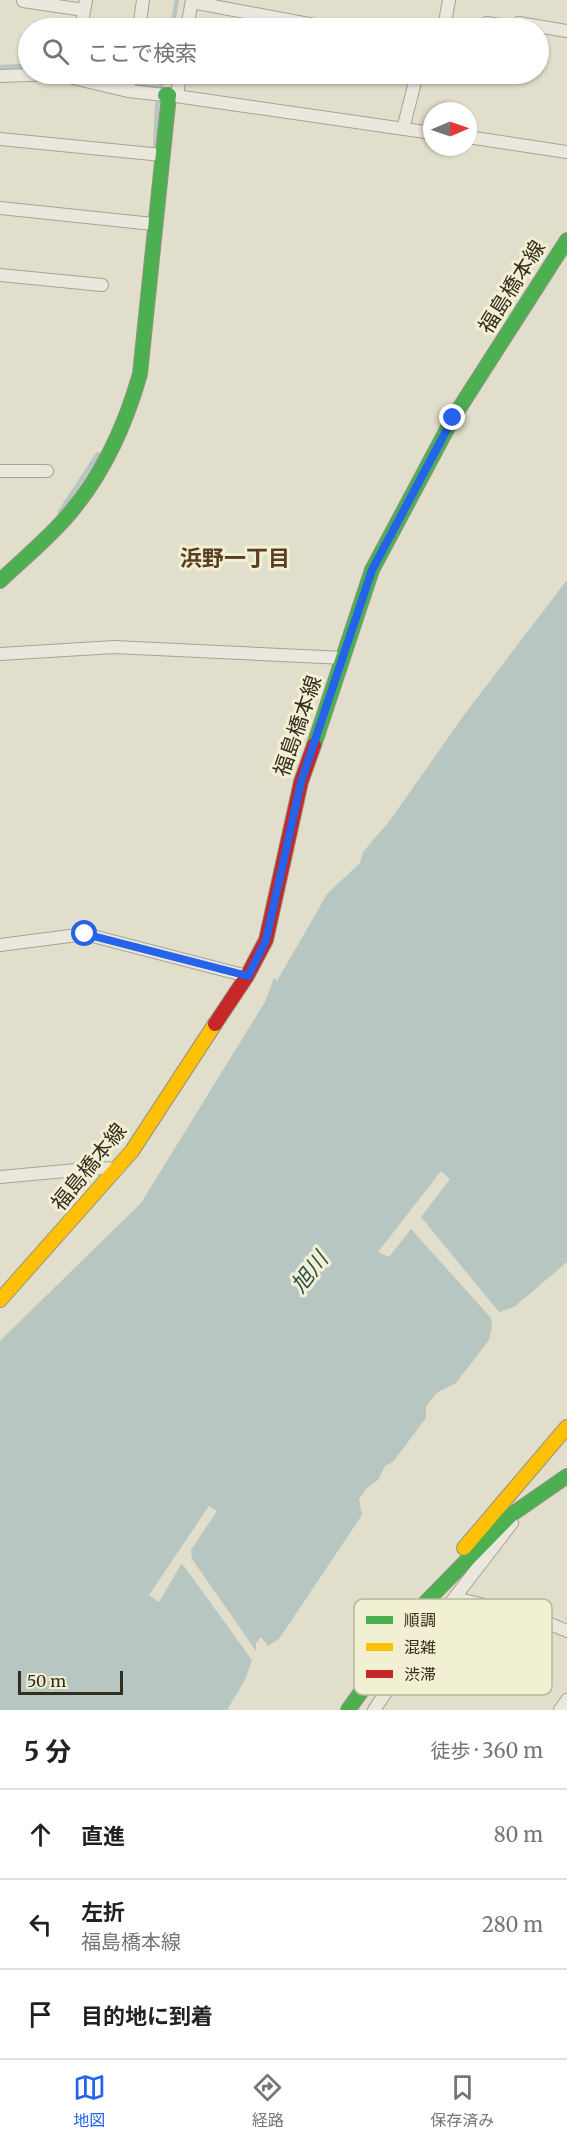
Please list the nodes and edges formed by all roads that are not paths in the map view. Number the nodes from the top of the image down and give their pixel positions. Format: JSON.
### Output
{"nodes":[{"id":1,"x":23,"y":0,"type":"edge"},
{"id":2,"x":143,"y":0,"type":"edge"},
{"id":3,"x":449,"y":0,"type":"edge"},
{"id":4,"x":41,"y":1,"type":"edge"},
{"id":5,"x":192,"y":1,"type":"edge"},
{"id":6,"x":85,"y":5,"type":"edge"},
{"id":7,"x":140,"y":18,"type":"edge"},
{"id":8,"x":189,"y":18,"type":"edge"},
{"id":9,"x":279,"y":18,"type":"edge"},
{"id":10,"x":446,"y":18,"type":"edge"},
{"id":11,"x":549,"y":28,"type":"edge"},
{"id":12,"x":567,"y":31,"type":"edge"},
{"id":13,"x":18,"y":75,"type":"edge"},
{"id":14,"x":0,"y":76,"type":"edge"},
{"id":15,"x":129,"y":84,"type":"edge"},
{"id":16,"x":173,"y":84,"type":"edge"},
{"id":17,"x":414,"y":84,"type":"edge"},
{"id":18,"x":166,"y":95,"type":"junction"},
{"id":19,"x":403,"y":129,"type":"junction"},
{"id":20,"x":423,"y":132,"type":"edge"},
{"id":21,"x":477,"y":138,"type":"edge"},
{"id":22,"x":0,"y":139,"type":"edge"},
{"id":23,"x":567,"y":152,"type":"edge"},
{"id":24,"x":159,"y":155,"type":"junction"},
{"id":25,"x":0,"y":208,"type":"edge"},
{"id":26,"x":151,"y":224,"type":"junction"},
{"id":27,"x":567,"y":240,"type":"edge"},
{"id":28,"x":0,"y":275,"type":"edge"},
{"id":29,"x":102,"y":285,"type":"dead end"},
{"id":30,"x":0,"y":471,"type":"edge"},
{"id":31,"x":47,"y":471,"type":"dead end"},
{"id":32,"x":0,"y":581,"type":"edge"},
{"id":33,"x":0,"y":654,"type":"edge"},
{"id":34,"x":344,"y":658,"type":"junction"},
{"id":35,"x":0,"y":945,"type":"edge"},
{"id":36,"x":248,"y":976,"type":"junction"},
{"id":37,"x":118,"y":1169,"type":"junction"},
{"id":38,"x":0,"y":1177,"type":"edge"},
{"id":39,"x":0,"y":1300,"type":"edge"},
{"id":40,"x":567,"y":1427,"type":"edge"},
{"id":41,"x":567,"y":1476,"type":"edge"},
{"id":42,"x":527,"y":1503,"type":"junction"},
{"id":43,"x":458,"y":1568,"type":"junction"},
{"id":44,"x":455,"y":1598,"type":"joint"},
{"id":45,"x":429,"y":1599,"type":"edge"},
{"id":46,"x":459,"y":1599,"type":"edge"},
{"id":47,"x":552,"y":1625,"type":"edge"},
{"id":48,"x":567,"y":1631,"type":"edge"},
{"id":49,"x":359,"y":1695,"type":"edge"},
{"id":50,"x":384,"y":1695,"type":"edge"},
{"id":51,"x":567,"y":1700,"type":"edge"},
{"id":52,"x":348,"y":1710,"type":"edge"},
{"id":53,"x":374,"y":1710,"type":"edge"},
{"id":54,"x":560,"y":1710,"type":"edge"}],
"edges":[{"from":1,"to":4,"type":"street"},
{"from":2,"to":7,"type":"street"},
{"from":3,"to":10,"type":"street"},
{"from":4,"to":6,"type":"street"},
{"from":5,"to":8,"type":"street"},
{"from":5,"to":9,"type":"street"},
{"from":11,"to":12,"type":"street"},
{"from":13,"to":14,"type":"street"},
{"from":15,"to":18,"type":"street"},
{"from":16,"to":18,"type":"street"},
{"from":17,"to":19,"type":"street"},
{"from":18,"to":19,"type":"street"},
{"from":18,"to":24,"type":"main road"},
{"from":19,"to":20,"type":"street"},
{"from":21,"to":23,"type":"street"},
{"from":22,"to":24,"type":"street"},
{"from":24,"to":26,"type":"main road"},
{"from":25,"to":26,"type":"street"},
{"from":26,"to":32,"type":"main road"},
{"from":27,"to":34,"type":"main road","name":"福島橋本線"},
{"from":28,"to":29,"type":"street"},
{"from":30,"to":31,"type":"street"},
{"from":33,"to":34,"type":"street"},
{"from":34,"to":36,"type":"main road","name":"福島橋本線"},
{"from":35,"to":36,"type":"street"},
{"from":36,"to":37,"type":"main road","name":"福島橋本線"},
{"from":37,"to":38,"type":"street"},
{"from":37,"to":39,"type":"main road","name":"福島橋本線"},
{"from":40,"to":43,"type":"main road"},
{"from":41,"to":42,"type":"main road"},
{"from":42,"to":43,"type":"main road"},
{"from":42,"to":44,"type":"street"},
{"from":43,"to":45,"type":"main road"},
{"from":44,"to":46,"type":"street"},
{"from":47,"to":48,"type":"street"},
{"from":49,"to":52,"type":"main road"},
{"from":50,"to":53,"type":"street"},
{"from":51,"to":54,"type":"street"}]}
